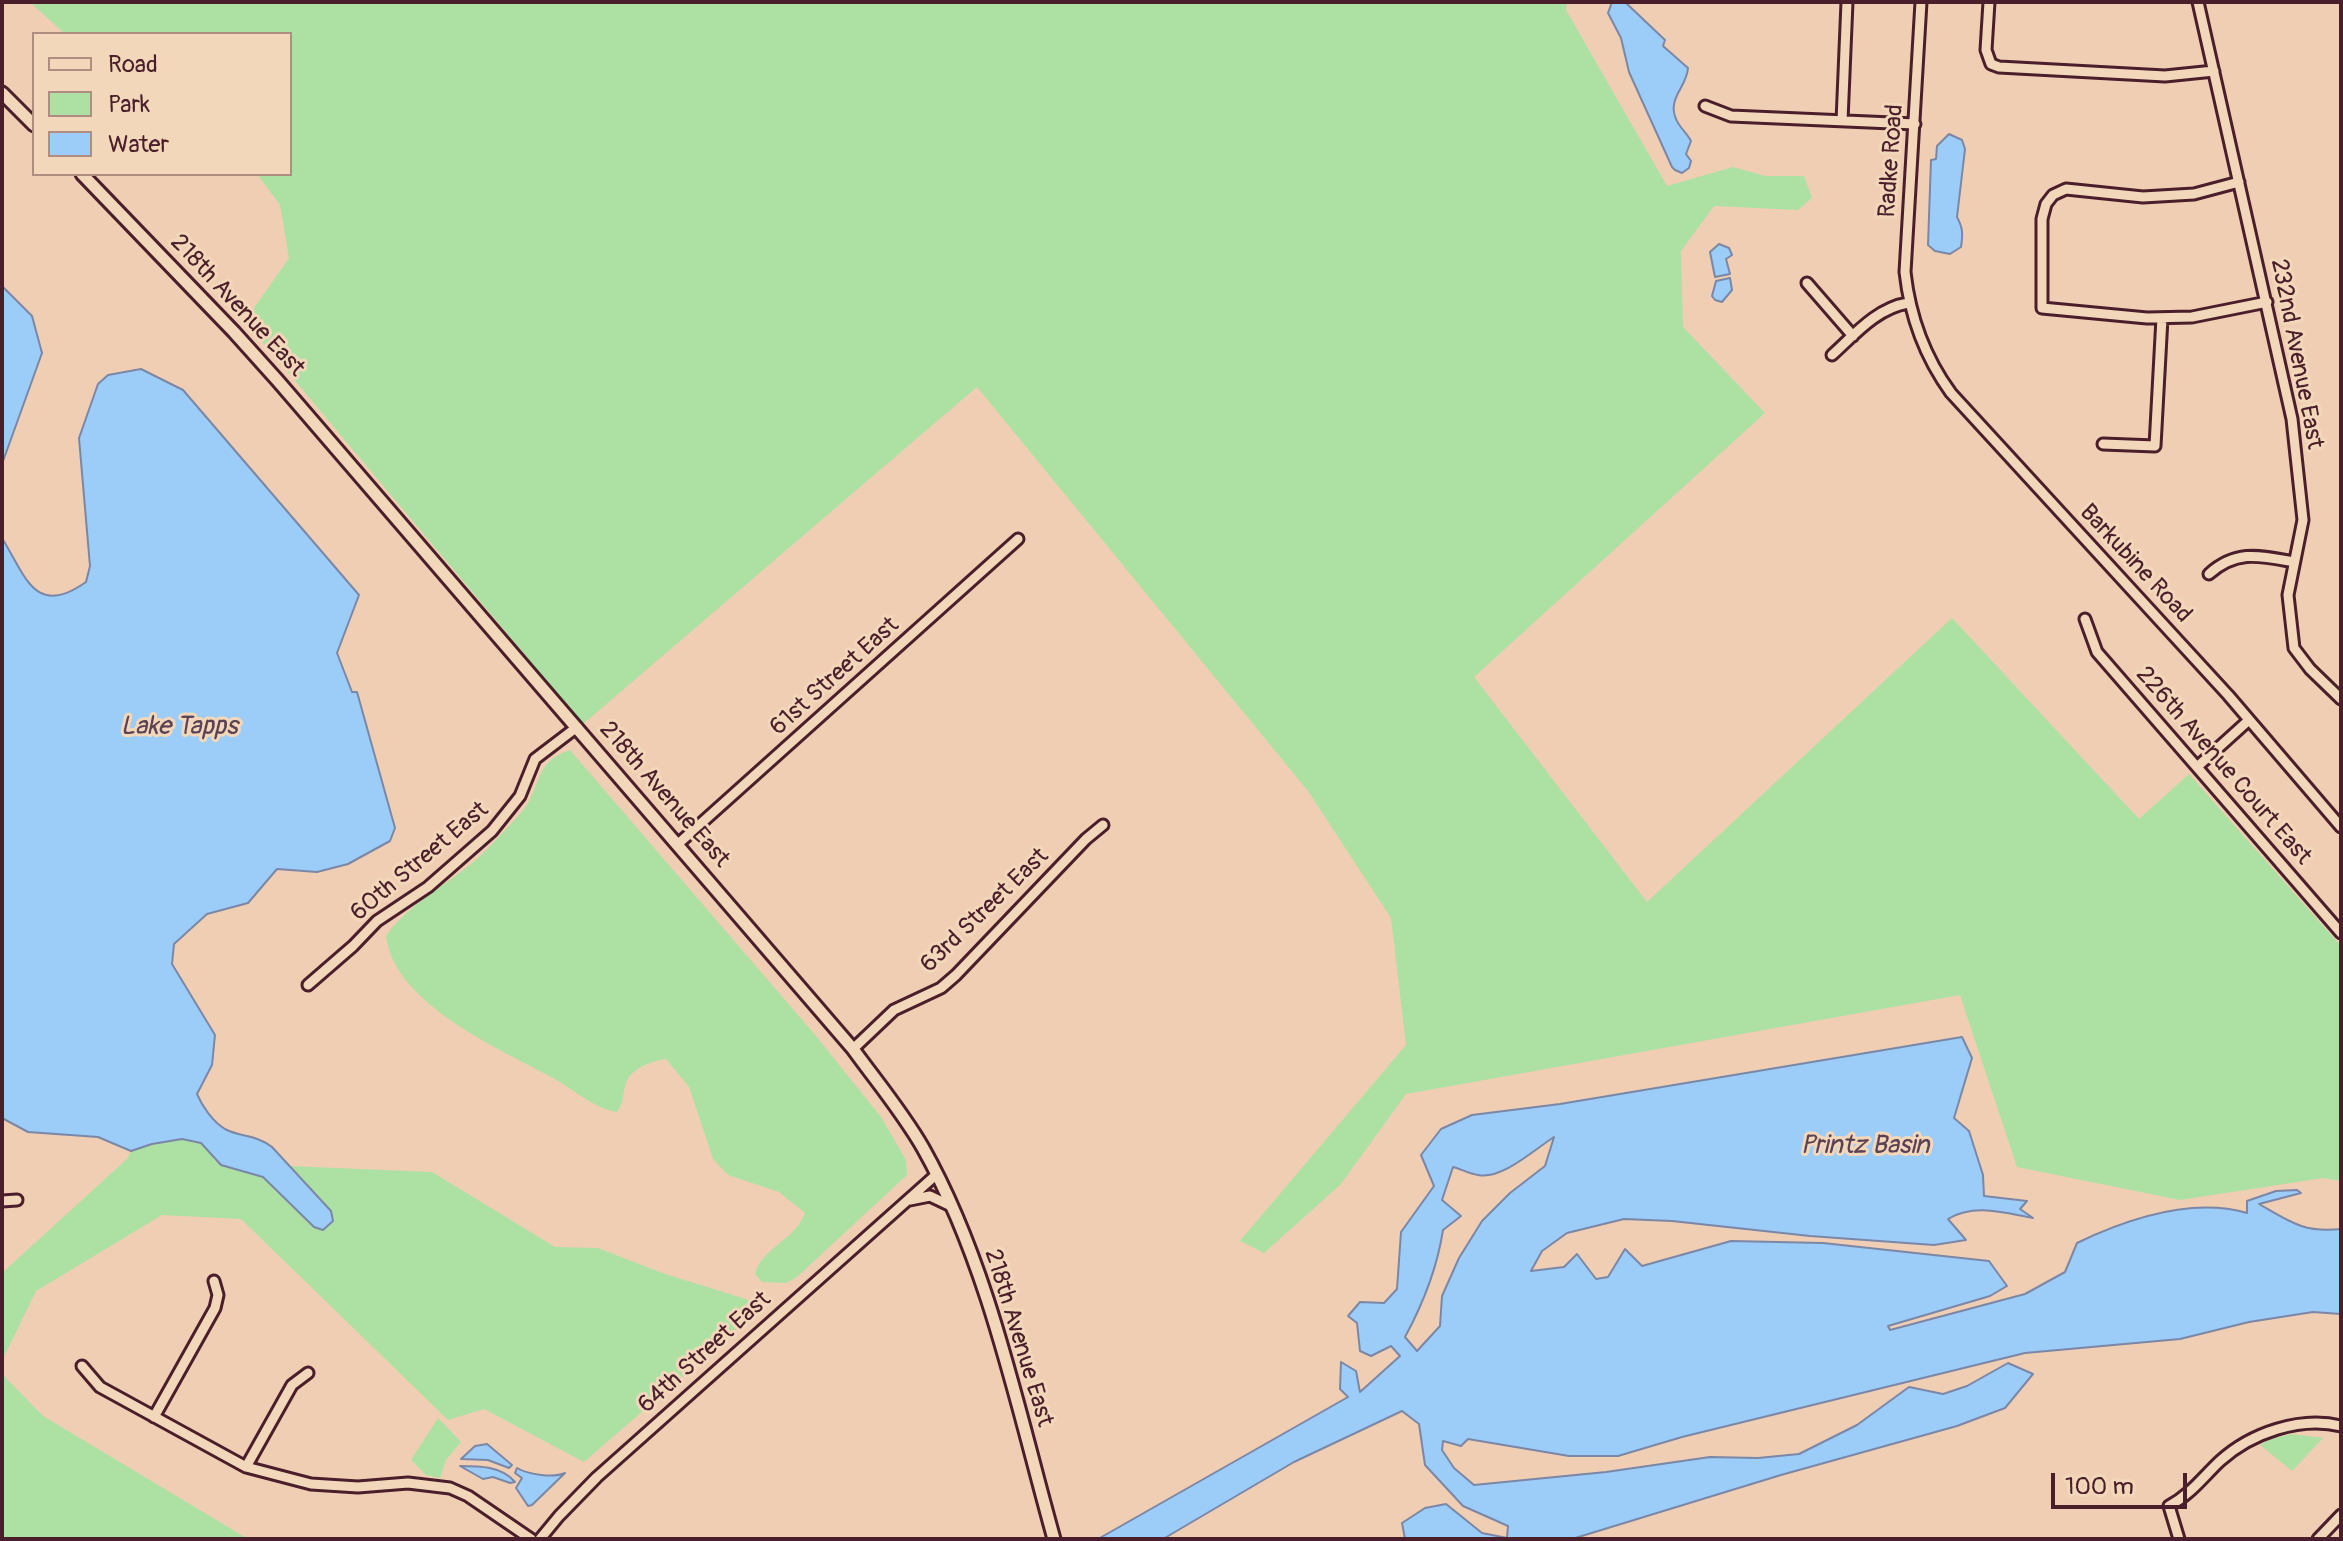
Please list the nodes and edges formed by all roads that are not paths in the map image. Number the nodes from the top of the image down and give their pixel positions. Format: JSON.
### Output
{"nodes":[{"id":1,"x":1847,"y":2,"type":"edge"},
{"id":2,"x":1921,"y":2,"type":"edge"},
{"id":3,"x":1989,"y":2,"type":"edge"},
{"id":4,"x":2198,"y":2,"type":"edge"},
{"id":5,"x":2214,"y":71,"type":"junction"},
{"id":6,"x":2,"y":93,"type":"edge"},
{"id":7,"x":1705,"y":106,"type":"dead end"},
{"id":8,"x":1842,"y":121,"type":"junction"},
{"id":9,"x":32,"y":123,"type":"edge"},
{"id":10,"x":1915,"y":124,"type":"junction"},
{"id":11,"x":84,"y":176,"type":"edge"},
{"id":12,"x":2239,"y":182,"type":"junction"},
{"id":13,"x":1807,"y":283,"type":"dead end"},
{"id":14,"x":2267,"y":302,"type":"junction"},
{"id":15,"x":1908,"y":303,"type":"junction"},
{"id":16,"x":2162,"y":318,"type":"junction"},
{"id":17,"x":1914,"y":321,"type":"joint"},
{"id":18,"x":1853,"y":336,"type":"junction"},
{"id":19,"x":1832,"y":355,"type":"dead end"},
{"id":20,"x":2103,"y":444,"type":"dead end"},
{"id":21,"x":1018,"y":539,"type":"dead end"},
{"id":22,"x":2294,"y":562,"type":"junction"},
{"id":23,"x":2209,"y":574,"type":"dead end"},
{"id":24,"x":2085,"y":619,"type":"dead end"},
{"id":25,"x":2341,"y":699,"type":"edge"},
{"id":26,"x":2249,"y":720,"type":"junction"},
{"id":27,"x":577,"y":727,"type":"junction"},
{"id":28,"x":2197,"y":767,"type":"junction"},
{"id":29,"x":1103,"y":825,"type":"dead end"},
{"id":30,"x":2341,"y":827,"type":"edge"},
{"id":31,"x":678,"y":844,"type":"junction"},
{"id":32,"x":2341,"y":933,"type":"edge"},
{"id":33,"x":308,"y":985,"type":"dead end"},
{"id":34,"x":853,"y":1049,"type":"junction"},
{"id":35,"x":937,"y":1174,"type":"junction"},
{"id":36,"x":17,"y":1200,"type":"dead end"},
{"id":37,"x":2,"y":1201,"type":"edge"},
{"id":38,"x":903,"y":1202,"type":"junction"},
{"id":39,"x":951,"y":1206,"type":"junction"},
{"id":40,"x":214,"y":1281,"type":"dead end"},
{"id":41,"x":82,"y":1366,"type":"dead end"},
{"id":42,"x":308,"y":1373,"type":"dead end"},
{"id":43,"x":154,"y":1417,"type":"junction"},
{"id":44,"x":2341,"y":1426,"type":"edge"},
{"id":45,"x":246,"y":1467,"type":"junction"},
{"id":46,"x":2341,"y":1515,"type":"edge"},
{"id":47,"x":531,"y":1539,"type":"edge"},
{"id":48,"x":540,"y":1539,"type":"edge"},
{"id":49,"x":1054,"y":1539,"type":"edge"},
{"id":50,"x":2179,"y":1539,"type":"edge"},
{"id":51,"x":2318,"y":1539,"type":"edge"}],
"edges":[{"from":1,"to":8,"type":"street"},
{"from":2,"to":10,"type":"street","name":"Radke Road"},
{"from":3,"to":5,"type":"street"},
{"from":4,"to":5,"type":"street","name":"232nd Avenue East"},
{"from":5,"to":12,"type":"street","name":"232nd Avenue East"},
{"from":6,"to":9,"type":"street"},
{"from":7,"to":8,"type":"street"},
{"from":8,"to":10,"type":"street"},
{"from":10,"to":15,"type":"street","name":"Radke Road"},
{"from":11,"to":27,"type":"street","name":"218th Avenue East"},
{"from":12,"to":14,"type":"street","name":"232nd Avenue East"},
{"from":12,"to":16,"type":"street"},
{"from":13,"to":18,"type":"street"},
{"from":14,"to":16,"type":"street"},
{"from":14,"to":22,"type":"street","name":"232nd Avenue East"},
{"from":15,"to":17,"type":"street","name":"Radke Road"},
{"from":15,"to":18,"type":"street"},
{"from":16,"to":20,"type":"street"},
{"from":17,"to":26,"type":"street","name":"Barkubine Road"},
{"from":18,"to":19,"type":"street"},
{"from":21,"to":31,"type":"street","name":"61st Street East"},
{"from":22,"to":23,"type":"street"},
{"from":22,"to":25,"type":"street","name":"232nd Avenue East"},
{"from":24,"to":28,"type":"street","name":"226th Avenue Court East"},
{"from":26,"to":28,"type":"street"},
{"from":26,"to":30,"type":"street","name":"Barkubine Road"},
{"from":27,"to":31,"type":"street","name":"218th Avenue East"},
{"from":27,"to":33,"type":"street","name":"60th Street East"},
{"from":28,"to":32,"type":"street","name":"226th Avenue Court East"},
{"from":29,"to":34,"type":"street","name":"63rd Street East"},
{"from":31,"to":34,"type":"street","name":"218th Avenue East"},
{"from":34,"to":35,"type":"street","name":"218th Avenue East"},
{"from":35,"to":38,"type":"street","name":"64th Street East"},
{"from":35,"to":39,"type":"street","name":"218th Avenue East"},
{"from":36,"to":37,"type":"street"},
{"from":38,"to":39,"type":"street"},
{"from":38,"to":48,"type":"street","name":"64th Street East"},
{"from":39,"to":49,"type":"street","name":"218th Avenue East"},
{"from":40,"to":43,"type":"street"},
{"from":41,"to":43,"type":"street"},
{"from":42,"to":45,"type":"street"},
{"from":43,"to":45,"type":"street"},
{"from":44,"to":50,"type":"street"},
{"from":45,"to":47,"type":"street"},
{"from":46,"to":51,"type":"street"}]}
